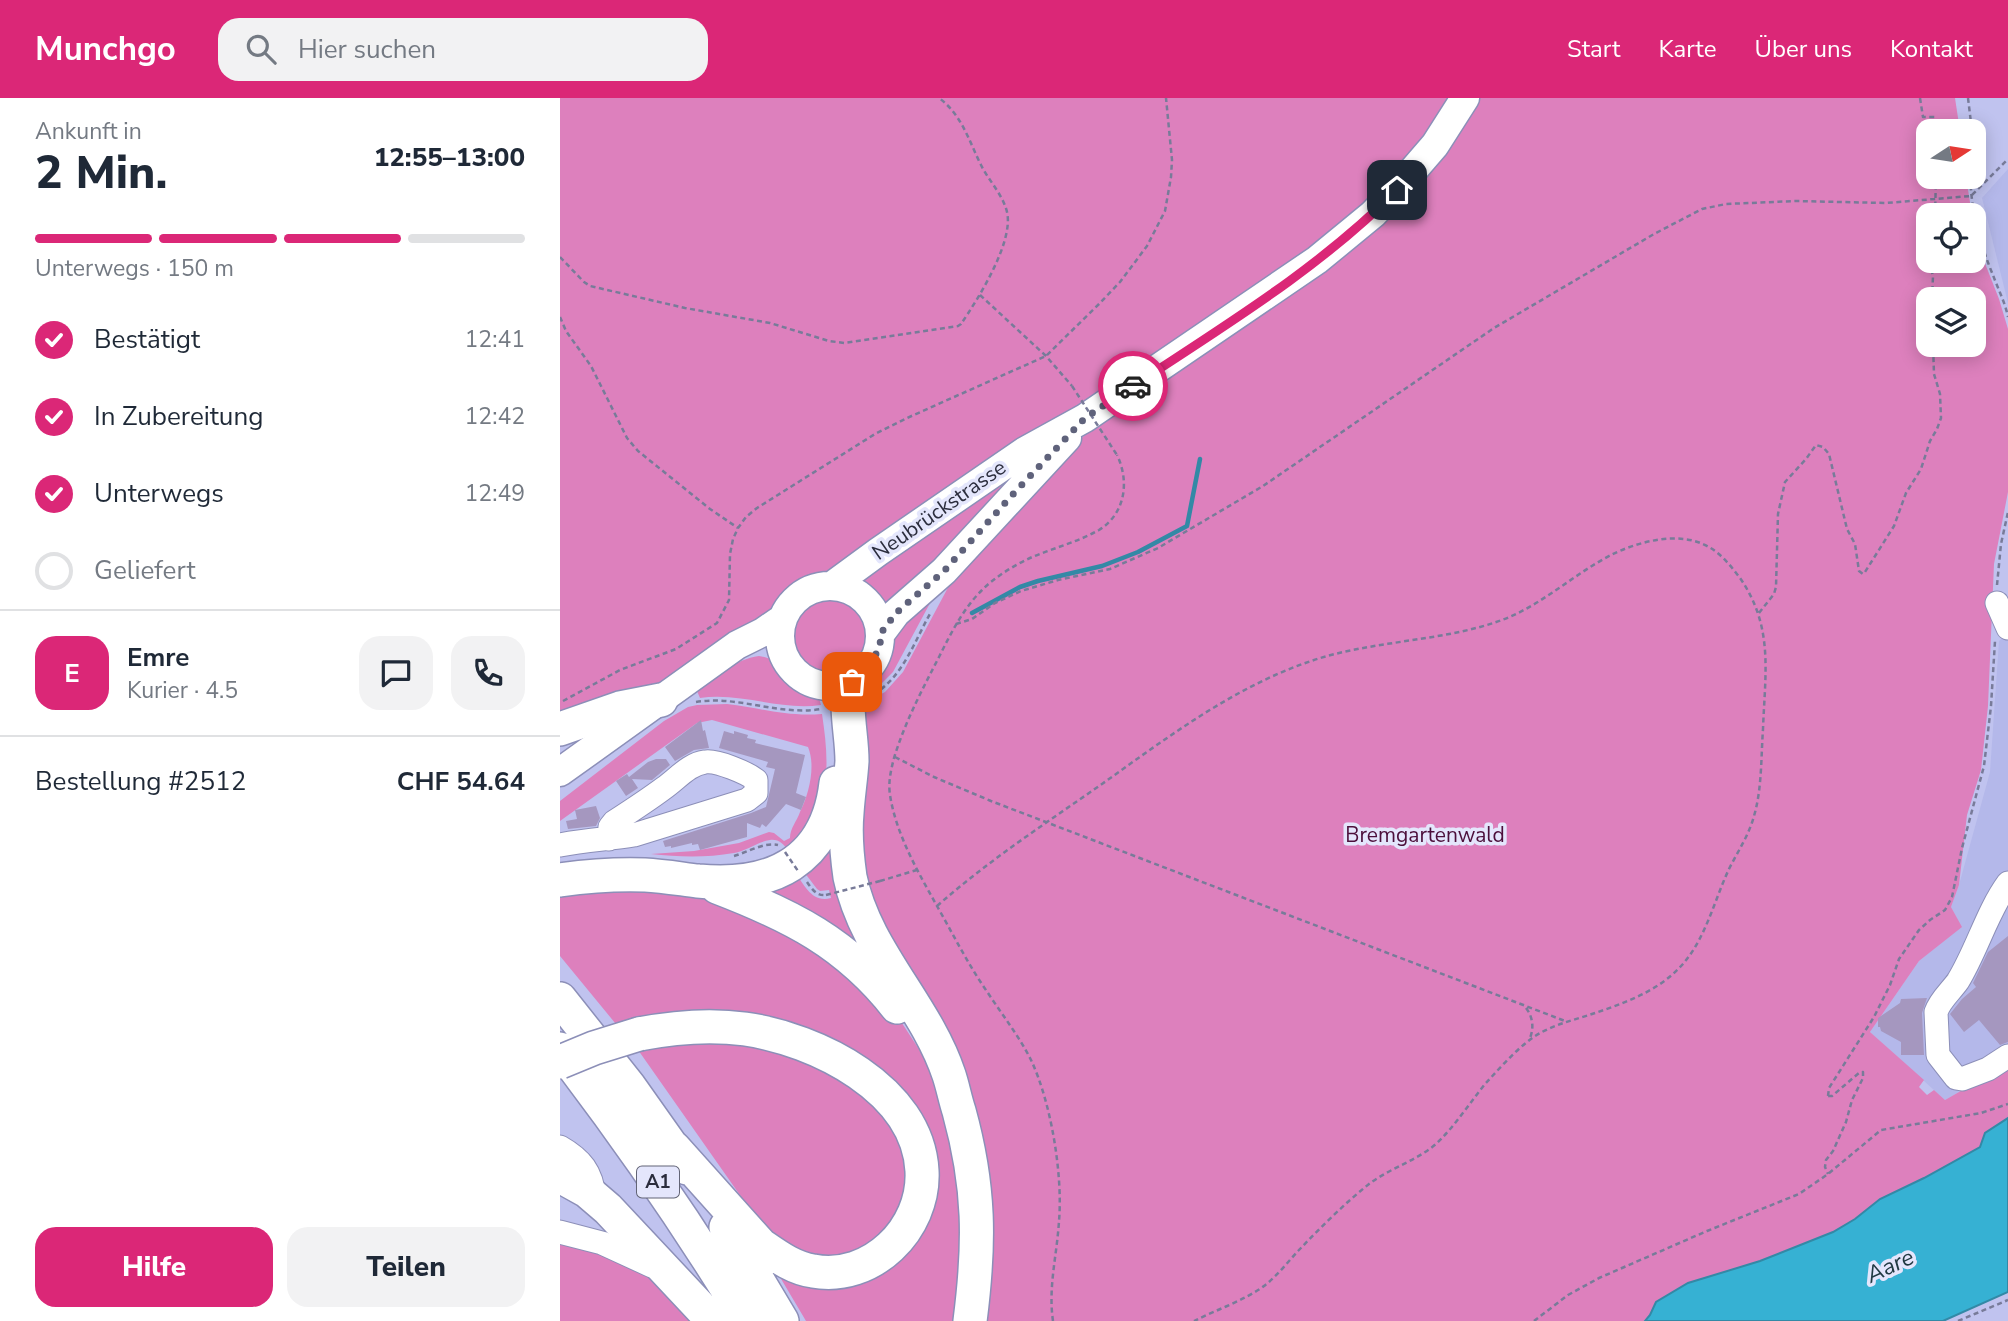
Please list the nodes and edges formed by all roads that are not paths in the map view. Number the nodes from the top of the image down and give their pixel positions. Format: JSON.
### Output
{"nodes":[{"id":1,"x":1465,"y":98,"type":"edge"},
{"id":2,"x":1085,"y":418,"type":"junction"},
{"id":3,"x":826,"y":580,"type":"junction"},
{"id":4,"x":1997,"y":603,"type":"dead end"},
{"id":5,"x":782,"y":610,"type":"junction"},
{"id":6,"x":2008,"y":628,"type":"edge"},
{"id":7,"x":881,"y":633,"type":"junction"},
{"id":8,"x":783,"y":654,"type":"junction"},
{"id":9,"x":840,"y":693,"type":"junction"},
{"id":10,"x":676,"y":701,"type":"junction"},
{"id":11,"x":560,"y":729,"type":"edge"},
{"id":12,"x":560,"y":772,"type":"edge"},
{"id":13,"x":560,"y":793,"type":"edge"},
{"id":14,"x":609,"y":839,"type":"junction"},
{"id":15,"x":560,"y":845,"type":"edge"},
{"id":16,"x":560,"y":880,"type":"edge"},
{"id":17,"x":701,"y":881,"type":"junction"},
{"id":18,"x":2008,"y":883,"type":"edge"},
{"id":19,"x":560,"y":999,"type":"edge"},
{"id":20,"x":560,"y":1049,"type":"edge"},
{"id":21,"x":2008,"y":1056,"type":"edge"},
{"id":22,"x":560,"y":1062,"type":"edge"},
{"id":23,"x":958,"y":1111,"type":"junction"},
{"id":24,"x":560,"y":1146,"type":"edge"},
{"id":25,"x":674,"y":1148,"type":"junction"},
{"id":26,"x":562,"y":1178,"type":"edge"},
{"id":27,"x":594,"y":1197,"type":"junction"},
{"id":28,"x":560,"y":1232,"type":"edge"},
{"id":29,"x":670,"y":1275,"type":"junction"},
{"id":30,"x":713,"y":1321,"type":"edge"},
{"id":31,"x":747,"y":1321,"type":"edge"},
{"id":32,"x":782,"y":1321,"type":"edge"},
{"id":33,"x":970,"y":1321,"type":"edge"}],
"edges":[{"from":1,"to":2,"type":"main road","name":"Neubrückstrasse"},
{"from":2,"to":3,"type":"main road","name":"Neubrückstrasse"},
{"from":2,"to":7,"type":"main road","name":"Neubrückstrasse"},
{"from":3,"to":5,"type":"main road"},
{"from":3,"to":7,"type":"main road"},
{"from":4,"to":6,"type":"lane"},
{"from":5,"to":8,"type":"main road"},
{"from":5,"to":10,"type":"main road"},
{"from":7,"to":9,"type":"main road"},
{"from":8,"to":9,"type":"main road"},
{"from":8,"to":13,"type":"main road"},
{"from":9,"to":17,"type":"highway"},
{"from":9,"to":23,"type":"highway"},
{"from":10,"to":11,"type":"highway"},
{"from":10,"to":12,"type":"main road"},
{"from":14,"to":14,"type":"lane"},
{"from":14,"to":15,"type":"lane"},
{"from":16,"to":17,"type":"highway"},
{"from":17,"to":23,"type":"highway"},
{"from":18,"to":21,"type":"lane"},
{"from":19,"to":25,"type":"highway","number":"A1"},
{"from":20,"to":31,"type":"highway","number":"A1"},
{"from":22,"to":25,"type":"highway","bridge":true},
{"from":23,"to":33,"type":"highway"},
{"from":24,"to":27,"type":"lane"},
{"from":25,"to":32,"type":"highway","number":"A1"},
{"from":26,"to":27,"type":"highway"},
{"from":27,"to":29,"type":"highway"},
{"from":28,"to":29,"type":"lane"},
{"from":29,"to":30,"type":"highway"}]}
